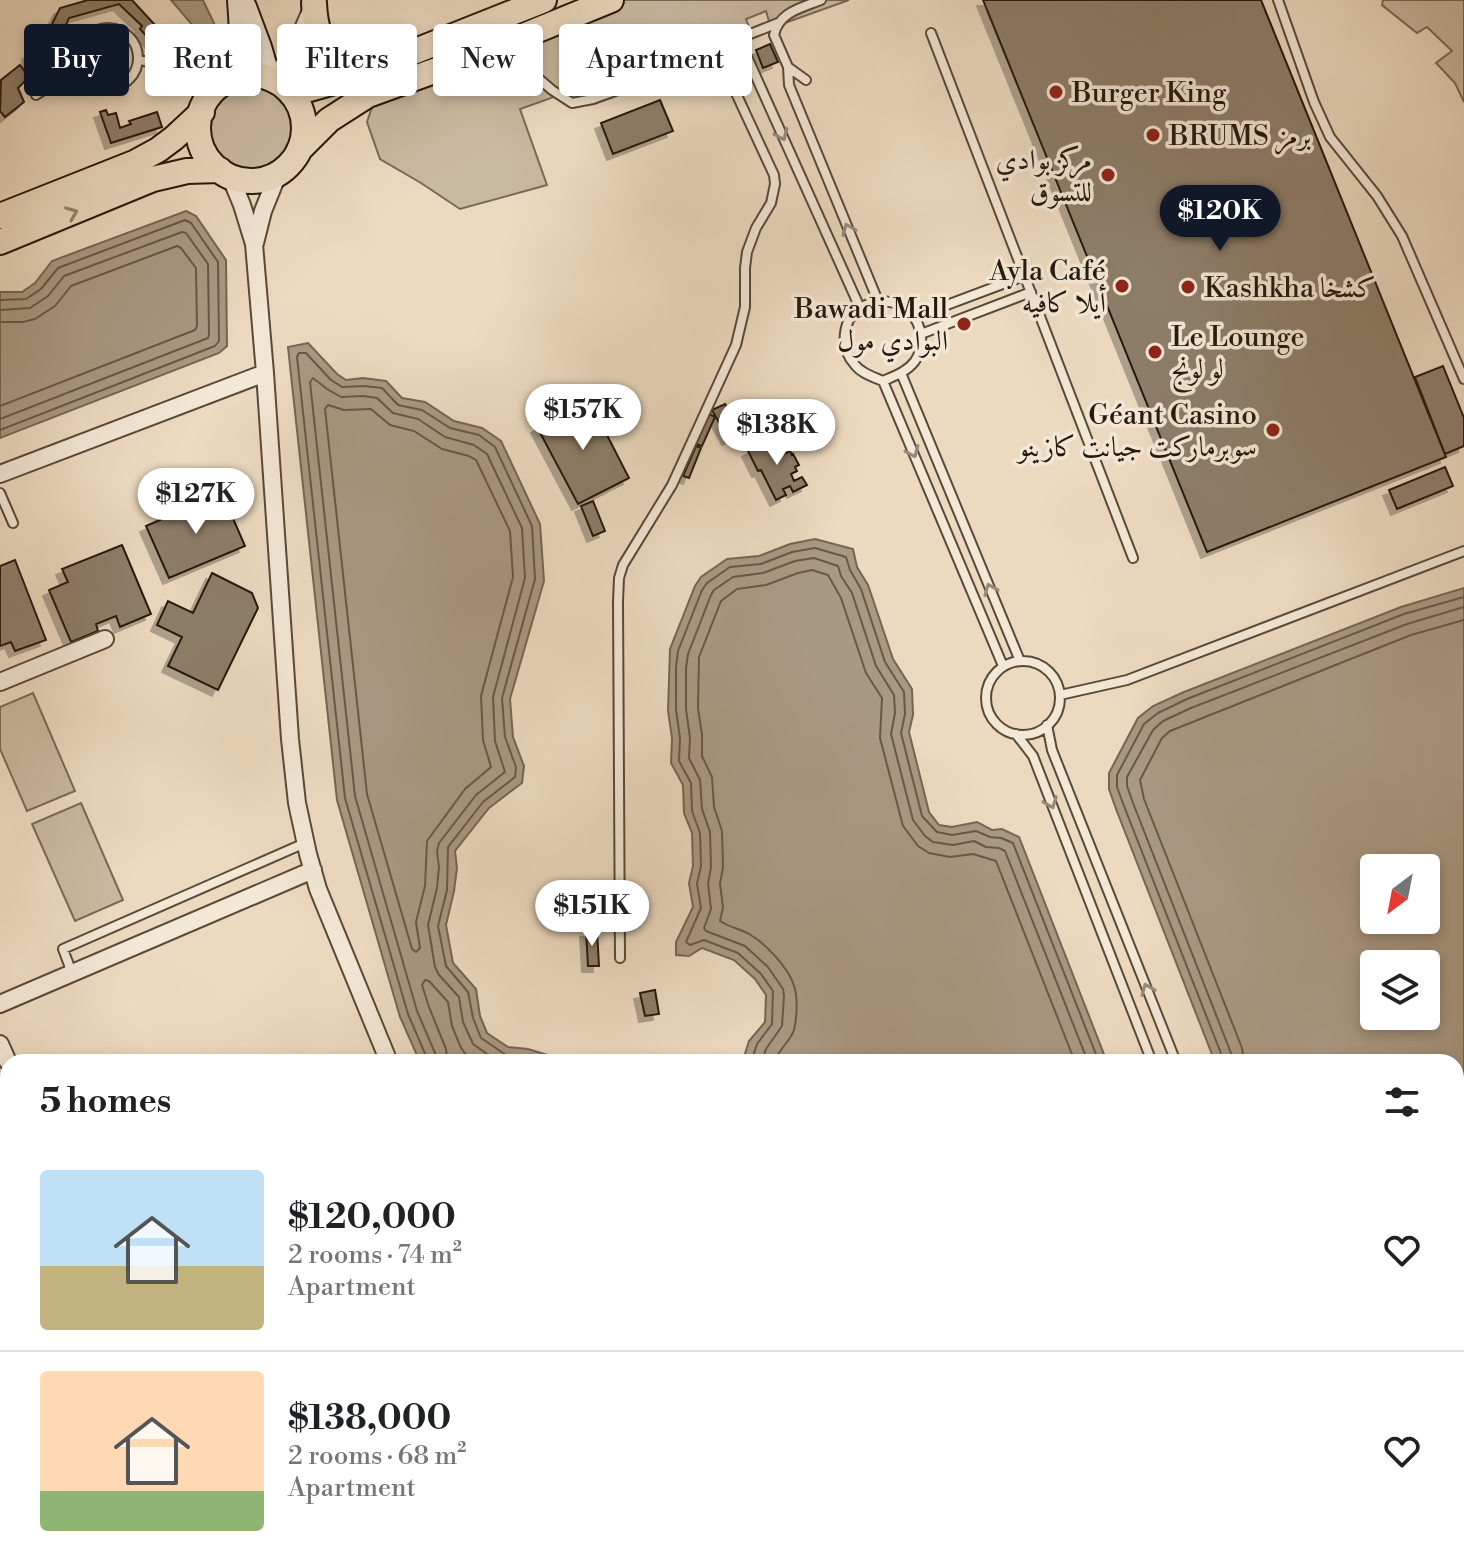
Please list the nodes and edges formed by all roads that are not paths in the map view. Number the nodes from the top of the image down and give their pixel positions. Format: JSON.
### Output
{"nodes":[{"id":1,"x":240,"y":0,"type":"edge"},
{"id":2,"x":544,"y":0,"type":"edge"},
{"id":3,"x":611,"y":0,"type":"edge"},
{"id":4,"x":821,"y":0,"type":"edge"},
{"id":5,"x":1278,"y":0,"type":"edge"},
{"id":6,"x":315,"y":1,"type":"edge"},
{"id":7,"x":778,"y":23,"type":"junction"},
{"id":8,"x":241,"y":24,"type":"edge"},
{"id":9,"x":305,"y":24,"type":"edge"},
{"id":10,"x":315,"y":24,"type":"edge"},
{"id":11,"x":543,"y":28,"type":"edge"},
{"id":12,"x":931,"y":33,"type":"dead end"},
{"id":13,"x":752,"y":34,"type":"edge"},
{"id":14,"x":129,"y":37,"type":"edge"},
{"id":15,"x":417,"y":50,"type":"edge"},
{"id":16,"x":138,"y":59,"type":"junction"},
{"id":17,"x":145,"y":61,"type":"edge"},
{"id":18,"x":788,"y":67,"type":"junction"},
{"id":19,"x":752,"y":68,"type":"edge"},
{"id":20,"x":433,"y":71,"type":"edge"},
{"id":21,"x":129,"y":79,"type":"edge"},
{"id":22,"x":277,"y":79,"type":"edge"},
{"id":23,"x":806,"y":80,"type":"dead end"},
{"id":24,"x":543,"y":82,"type":"edge"},
{"id":25,"x":559,"y":95,"type":"edge"},
{"id":26,"x":213,"y":96,"type":"edge"},
{"id":27,"x":288,"y":96,"type":"edge"},
{"id":28,"x":561,"y":96,"type":"edge"},
{"id":29,"x":601,"y":96,"type":"edge"},
{"id":30,"x":737,"y":96,"type":"edge"},
{"id":31,"x":202,"y":112,"type":"junction"},
{"id":32,"x":299,"y":150,"type":"junction"},
{"id":33,"x":225,"y":173,"type":"junction"},
{"id":34,"x":278,"y":174,"type":"junction"},
{"id":35,"x":0,"y":216,"type":"edge"},
{"id":36,"x":0,"y":242,"type":"edge"},
{"id":37,"x":254,"y":244,"type":"junction"},
{"id":38,"x":1024,"y":276,"type":"junction"},
{"id":39,"x":1031,"y":292,"type":"junction"},
{"id":40,"x":878,"y":301,"type":"junction"},
{"id":41,"x":860,"y":308,"type":"junction"},
{"id":42,"x":915,"y":317,"type":"junction"},
{"id":43,"x":921,"y":334,"type":"junction"},
{"id":44,"x":265,"y":373,"type":"junction"},
{"id":45,"x":901,"y":373,"type":"junction"},
{"id":46,"x":1464,"y":379,"type":"edge"},
{"id":47,"x":883,"y":381,"type":"junction"},
{"id":48,"x":0,"y":474,"type":"edge"},
{"id":49,"x":0,"y":493,"type":"edge"},
{"id":50,"x":13,"y":523,"type":"dead end"},
{"id":51,"x":1464,"y":551,"type":"edge"},
{"id":52,"x":1133,"y":558,"type":"dead end"},
{"id":53,"x":105,"y":639,"type":"dead end"},
{"id":54,"x":1020,"y":661,"type":"junction"},
{"id":55,"x":1003,"y":666,"type":"junction"},
{"id":56,"x":0,"y":682,"type":"edge"},
{"id":57,"x":1060,"y":695,"type":"junction"},
{"id":58,"x":1047,"y":725,"type":"junction"},
{"id":59,"x":1016,"y":734,"type":"junction"},
{"id":60,"x":306,"y":843,"type":"junction"},
{"id":61,"x":313,"y":870,"type":"junction"},
{"id":62,"x":620,"y":958,"type":"dead end"},
{"id":63,"x":72,"y":973,"type":"junction"},
{"id":64,"x":0,"y":1004,"type":"edge"},
{"id":65,"x":386,"y":1054,"type":"edge"},
{"id":66,"x":1149,"y":1054,"type":"edge"},
{"id":67,"x":1173,"y":1054,"type":"edge"}],
"edges":[{"from":1,"to":8,"type":"main road"},
{"from":1,"to":22,"type":"main road"},
{"from":2,"to":15,"type":"main road"},
{"from":3,"to":11,"type":"main road"},
{"from":4,"to":7,"type":"lane"},
{"from":5,"to":46,"type":"lane"},
{"from":6,"to":9,"type":"street"},
{"from":6,"to":10,"type":"main road"},
{"from":7,"to":13,"type":"lane"},
{"from":7,"to":18,"type":"lane"},
{"from":12,"to":38,"type":"lane"},
{"from":14,"to":16,"type":"lane"},
{"from":16,"to":17,"type":"lane"},
{"from":16,"to":21,"type":"lane"},
{"from":18,"to":23,"type":"lane"},
{"from":40,"to":18,"type":"lane","one_way":true},
{"from":19,"to":41,"type":"lane","one_way":true},
{"from":20,"to":32,"type":"main road"},
{"from":24,"to":25,"type":"lane"},
{"from":26,"to":31,"type":"main road"},
{"from":27,"to":32,"type":"main road"},
{"from":28,"to":29,"type":"lane"},
{"from":30,"to":62,"type":"lane"},
{"from":31,"to":33,"type":"main road"},
{"from":31,"to":35,"type":"main road"},
{"from":32,"to":34,"type":"main road"},
{"from":33,"to":34,"type":"main road"},
{"from":36,"to":33,"type":"main road","one_way":true},
{"from":33,"to":37,"type":"street"},
{"from":34,"to":37,"type":"street"},
{"from":37,"to":44,"type":"street"},
{"from":38,"to":39,"type":"lane"},
{"from":38,"to":42,"type":"lane"},
{"from":39,"to":43,"type":"lane"},
{"from":39,"to":52,"type":"lane"},
{"from":40,"to":41,"type":"lane"},
{"from":40,"to":42,"type":"lane"},
{"from":41,"to":47,"type":"lane"},
{"from":42,"to":43,"type":"lane"},
{"from":43,"to":45,"type":"lane"},
{"from":44,"to":48,"type":"street"},
{"from":44,"to":60,"type":"street"},
{"from":45,"to":47,"type":"lane"},
{"from":54,"to":45,"type":"lane","one_way":true},
{"from":47,"to":55,"type":"lane","one_way":true},
{"from":49,"to":50,"type":"lane"},
{"from":51,"to":57,"type":"lane"},
{"from":53,"to":56,"type":"street"},
{"from":54,"to":55,"type":"lane"},
{"from":54,"to":57,"type":"lane"},
{"from":55,"to":59,"type":"lane"},
{"from":57,"to":58,"type":"lane"},
{"from":58,"to":59,"type":"lane"},
{"from":67,"to":58,"type":"lane","one_way":true},
{"from":59,"to":66,"type":"lane","one_way":true},
{"from":60,"to":61,"type":"street"},
{"from":60,"to":63,"type":"lane"},
{"from":61,"to":63,"type":"street"},
{"from":61,"to":65,"type":"street"},
{"from":63,"to":64,"type":"street"}]}
